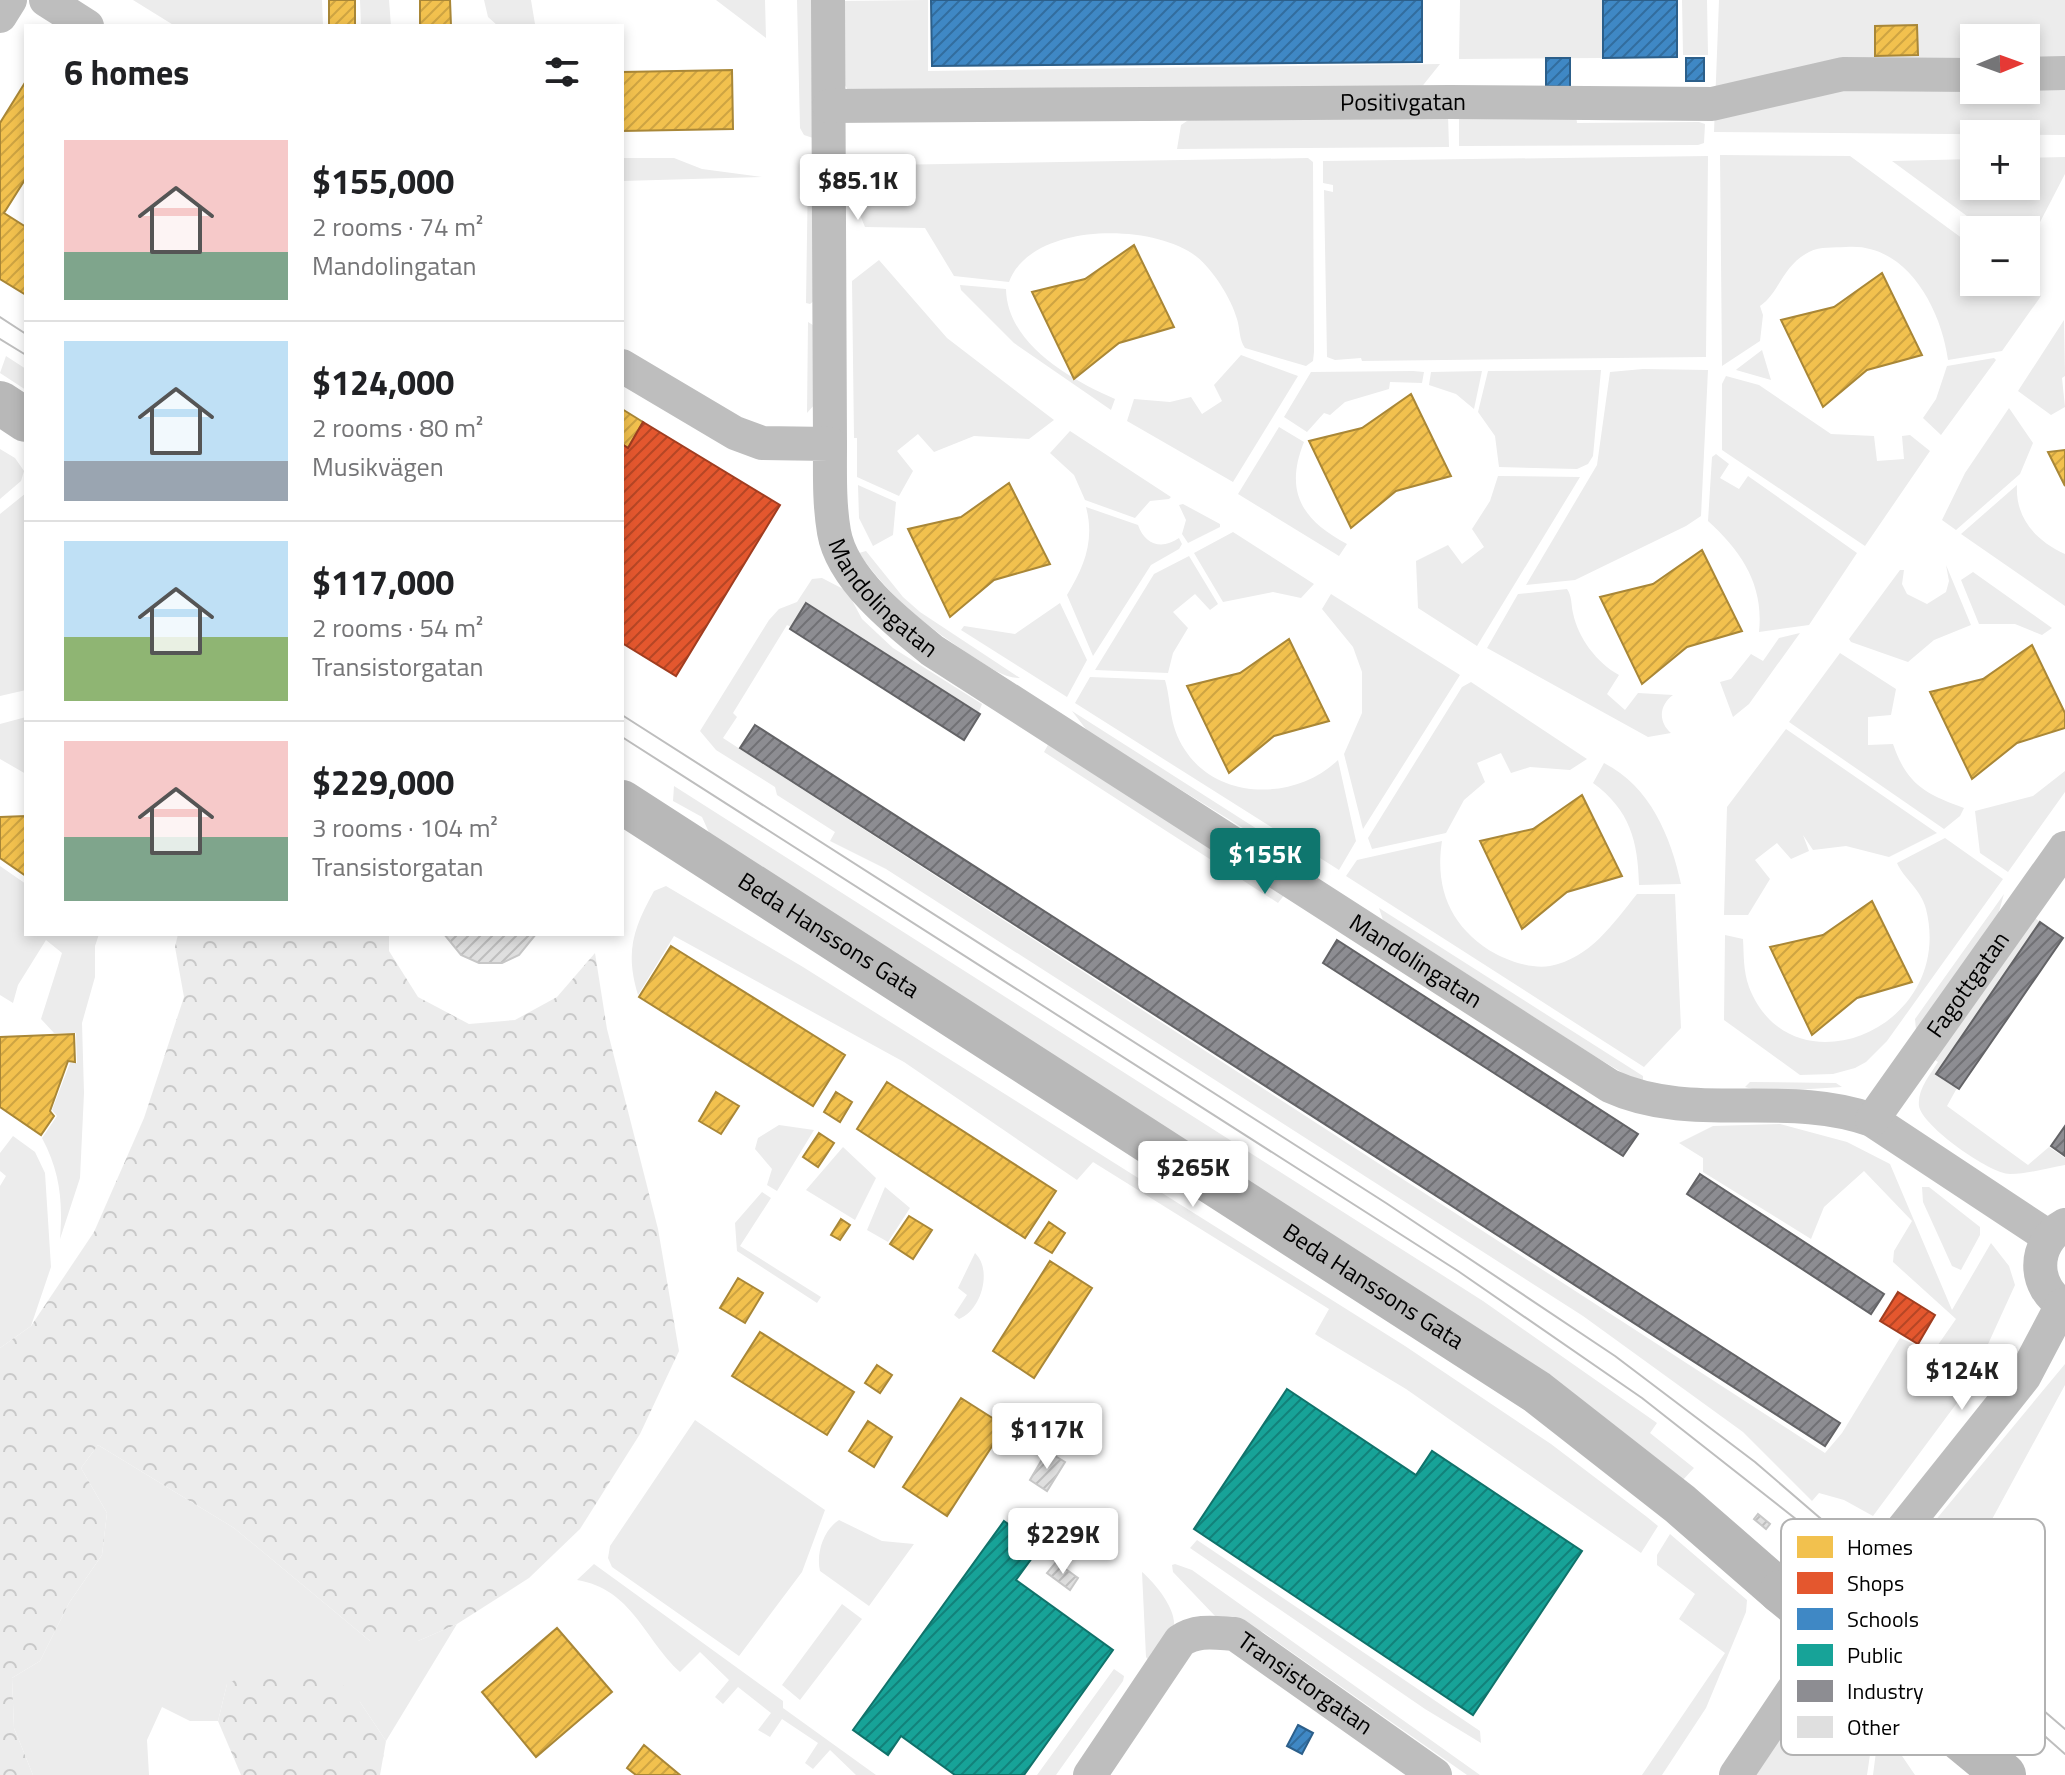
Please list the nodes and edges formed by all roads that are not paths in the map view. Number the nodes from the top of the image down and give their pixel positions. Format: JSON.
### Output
{"nodes":[{"id":1,"x":10,"y":0,"type":"edge"},
{"id":2,"x":46,"y":0,"type":"edge"},
{"id":3,"x":828,"y":0,"type":"edge"},
{"id":4,"x":0,"y":16,"type":"edge"},
{"id":5,"x":84,"y":24,"type":"edge"},
{"id":6,"x":2065,"y":73,"type":"edge"},
{"id":7,"x":2040,"y":74,"type":"edge"},
{"id":8,"x":1960,"y":75,"type":"edge"},
{"id":9,"x":829,"y":106,"type":"junction"},
{"id":10,"x":624,"y":367,"type":"edge"},
{"id":11,"x":0,"y":403,"type":"edge"},
{"id":12,"x":24,"y":419,"type":"edge"},
{"id":13,"x":830,"y":444,"type":"junction"},
{"id":14,"x":624,"y":803,"type":"edge"},
{"id":15,"x":2065,"y":848,"type":"edge"},
{"id":16,"x":1872,"y":1120,"type":"junction"},
{"id":17,"x":2057,"y":1231,"type":"edge"},
{"id":18,"x":2064,"y":1306,"type":"edge"},
{"id":19,"x":1911,"y":1519,"type":"edge"},
{"id":20,"x":1781,"y":1592,"type":"edge"},
{"id":21,"x":1781,"y":1708,"type":"edge"},
{"id":22,"x":1980,"y":1755,"type":"edge"},
{"id":23,"x":1090,"y":1775,"type":"edge"},
{"id":24,"x":1435,"y":1775,"type":"edge"},
{"id":25,"x":1736,"y":1775,"type":"edge"},
{"id":26,"x":2004,"y":1775,"type":"edge"}],
"edges":[{"from":1,"to":4,"type":"street"},
{"from":2,"to":5,"type":"street"},
{"from":3,"to":9,"type":"street"},
{"from":6,"to":7,"type":"street"},
{"from":8,"to":9,"type":"street","name":"Positivgatan"},
{"from":9,"to":13,"type":"street"},
{"from":10,"to":13,"type":"street"},
{"from":11,"to":12,"type":"street"},
{"from":13,"to":16,"type":"street","name":"Mandolingatan"},
{"from":14,"to":20,"type":"street","name":"Beda Hanssons Gata","bridge":true},
{"from":15,"to":16,"type":"street","name":"Fagottgatan"},
{"from":16,"to":17,"type":"street","name":"Mandolingatan"},
{"from":17,"to":18,"type":"street"},
{"from":18,"to":19,"type":"street"},
{"from":21,"to":25,"type":"street"},
{"from":22,"to":26,"type":"street","name":"Beda Hanssons Gata","bridge":true},
{"from":23,"to":24,"type":"street","name":"Transistorgatan"}]}
